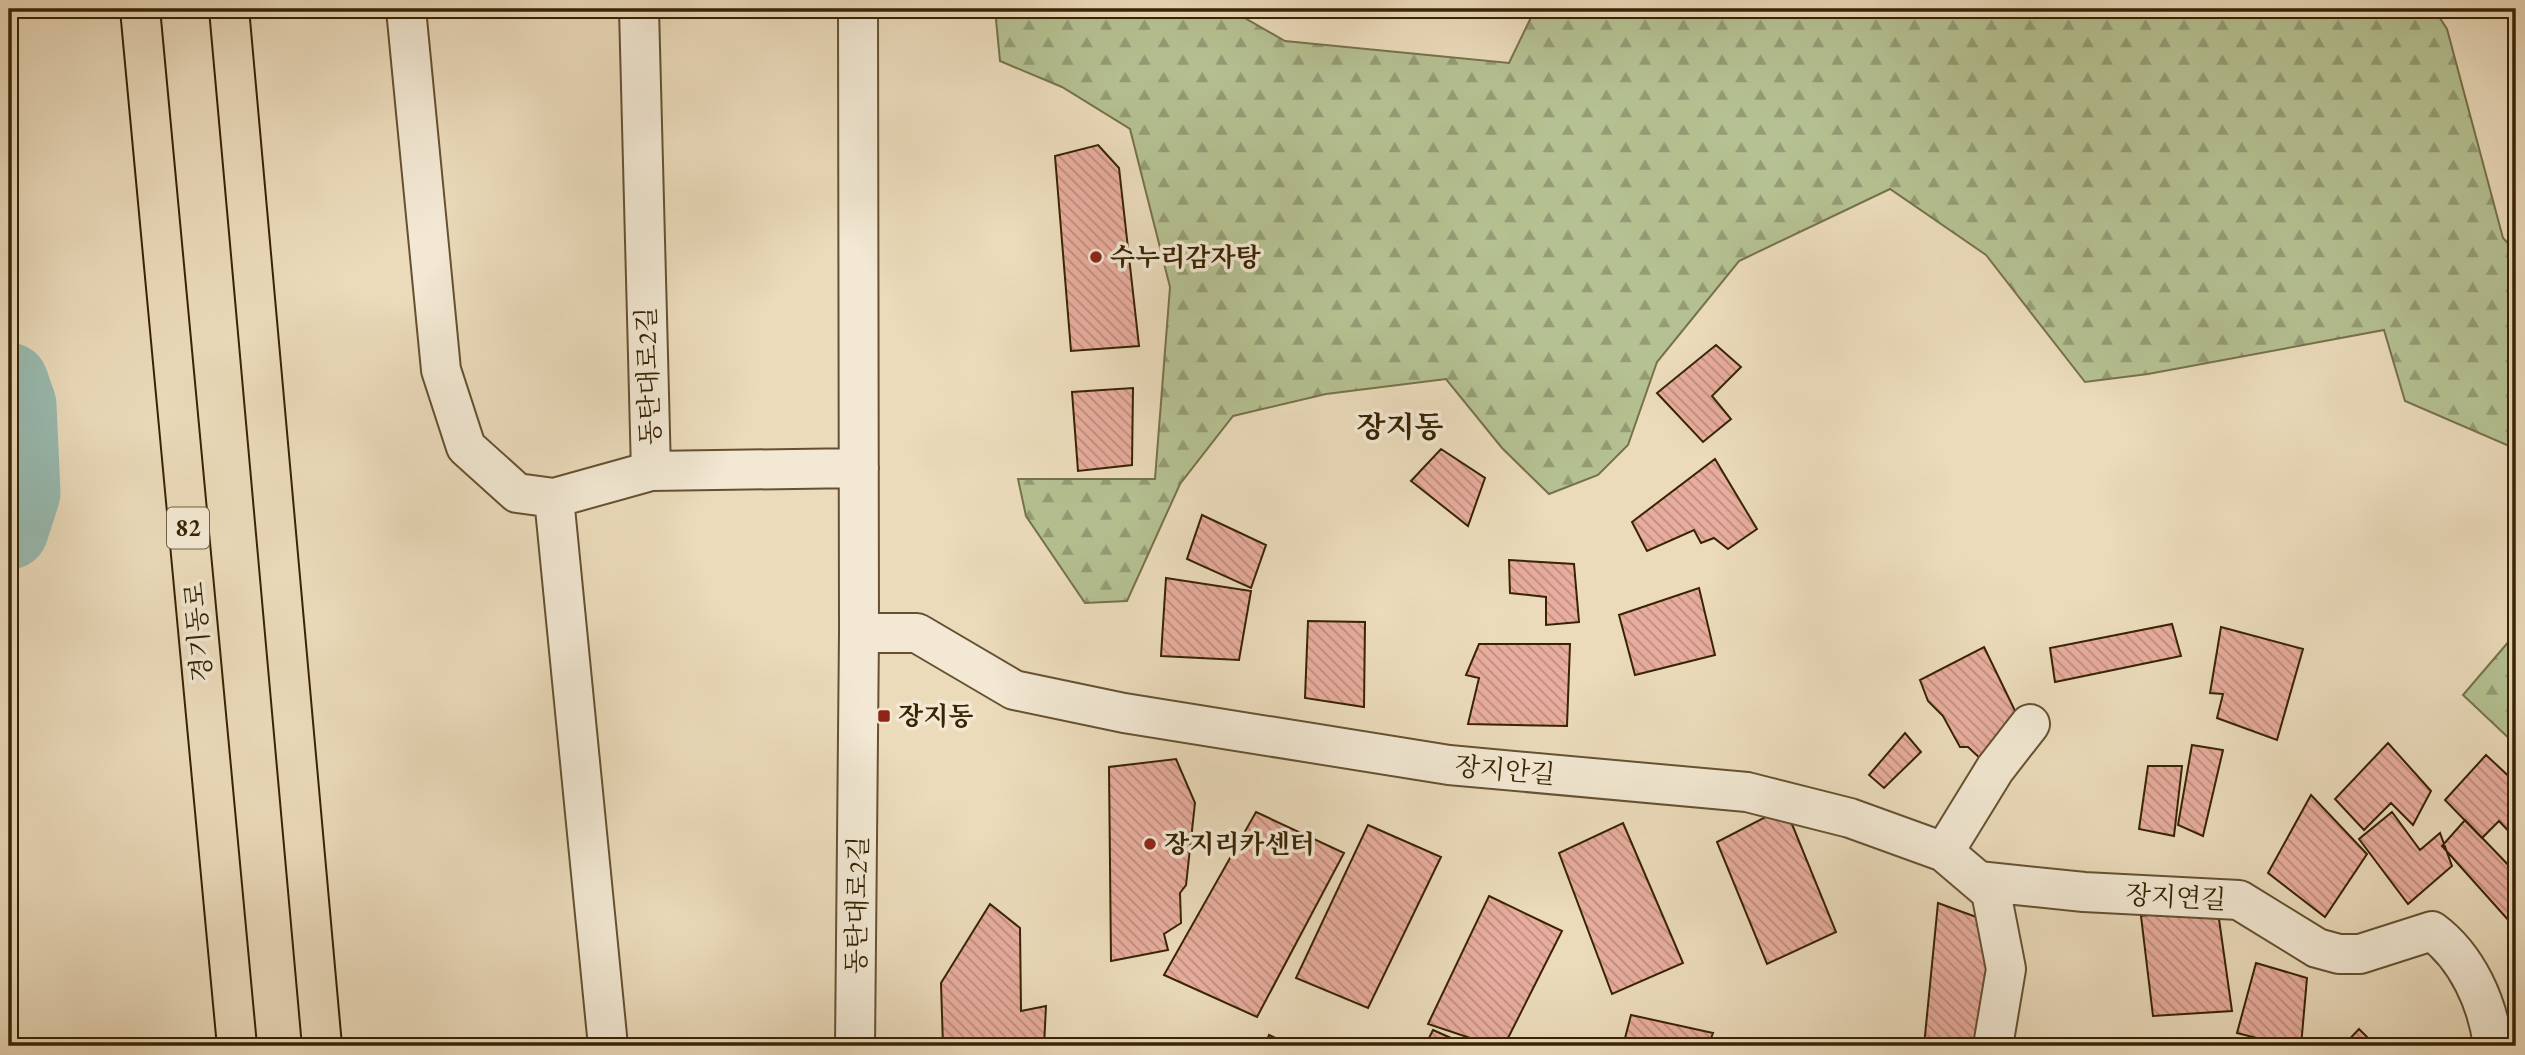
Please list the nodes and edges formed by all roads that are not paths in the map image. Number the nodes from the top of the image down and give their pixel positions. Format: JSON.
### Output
{"nodes":[{"id":1,"x":140,"y":9,"type":"edge"},
{"id":2,"x":229,"y":9,"type":"edge"},
{"id":3,"x":406,"y":9,"type":"edge"},
{"id":4,"x":639,"y":9,"type":"edge"},
{"id":5,"x":858,"y":9,"type":"edge"},
{"id":6,"x":859,"y":468,"type":"junction"},
{"id":7,"x":651,"y":471,"type":"junction"},
{"id":8,"x":554,"y":498,"type":"junction"},
{"id":9,"x":859,"y":633,"type":"junction"},
{"id":10,"x":2029,"y":724,"type":"dead end"},
{"id":11,"x":1944,"y":852,"type":"junction"},
{"id":12,"x":1978,"y":881,"type":"junction"},
{"id":13,"x":237,"y":1046,"type":"edge"},
{"id":14,"x":322,"y":1046,"type":"edge"},
{"id":15,"x":608,"y":1046,"type":"edge"},
{"id":16,"x":855,"y":1046,"type":"edge"},
{"id":17,"x":1993,"y":1046,"type":"edge"},
{"id":18,"x":2493,"y":1046,"type":"edge"}],
"edges":[{"from":1,"to":13,"type":"main road","name":"경기동로","number":"82"},
{"from":2,"to":14,"type":"main road"},
{"from":3,"to":8,"type":"street","name":"동탄대로2길"},
{"from":4,"to":7,"type":"street","name":"동탄대로2길"},
{"from":5,"to":6,"type":"street","name":"동탄대로2길"},
{"from":6,"to":7,"type":"street"},
{"from":6,"to":9,"type":"street","name":"동탄대로2길"},
{"from":7,"to":8,"type":"street","name":"동탄대로2길"},
{"from":8,"to":15,"type":"street"},
{"from":9,"to":11,"type":"street","name":"장지안길"},
{"from":9,"to":16,"type":"street","name":"동탄대로2길"},
{"from":10,"to":11,"type":"street"},
{"from":11,"to":12,"type":"street","name":"장지안길"},
{"from":12,"to":17,"type":"street","name":"장지안길"},
{"from":12,"to":18,"type":"street","name":"장지연길"}]}
